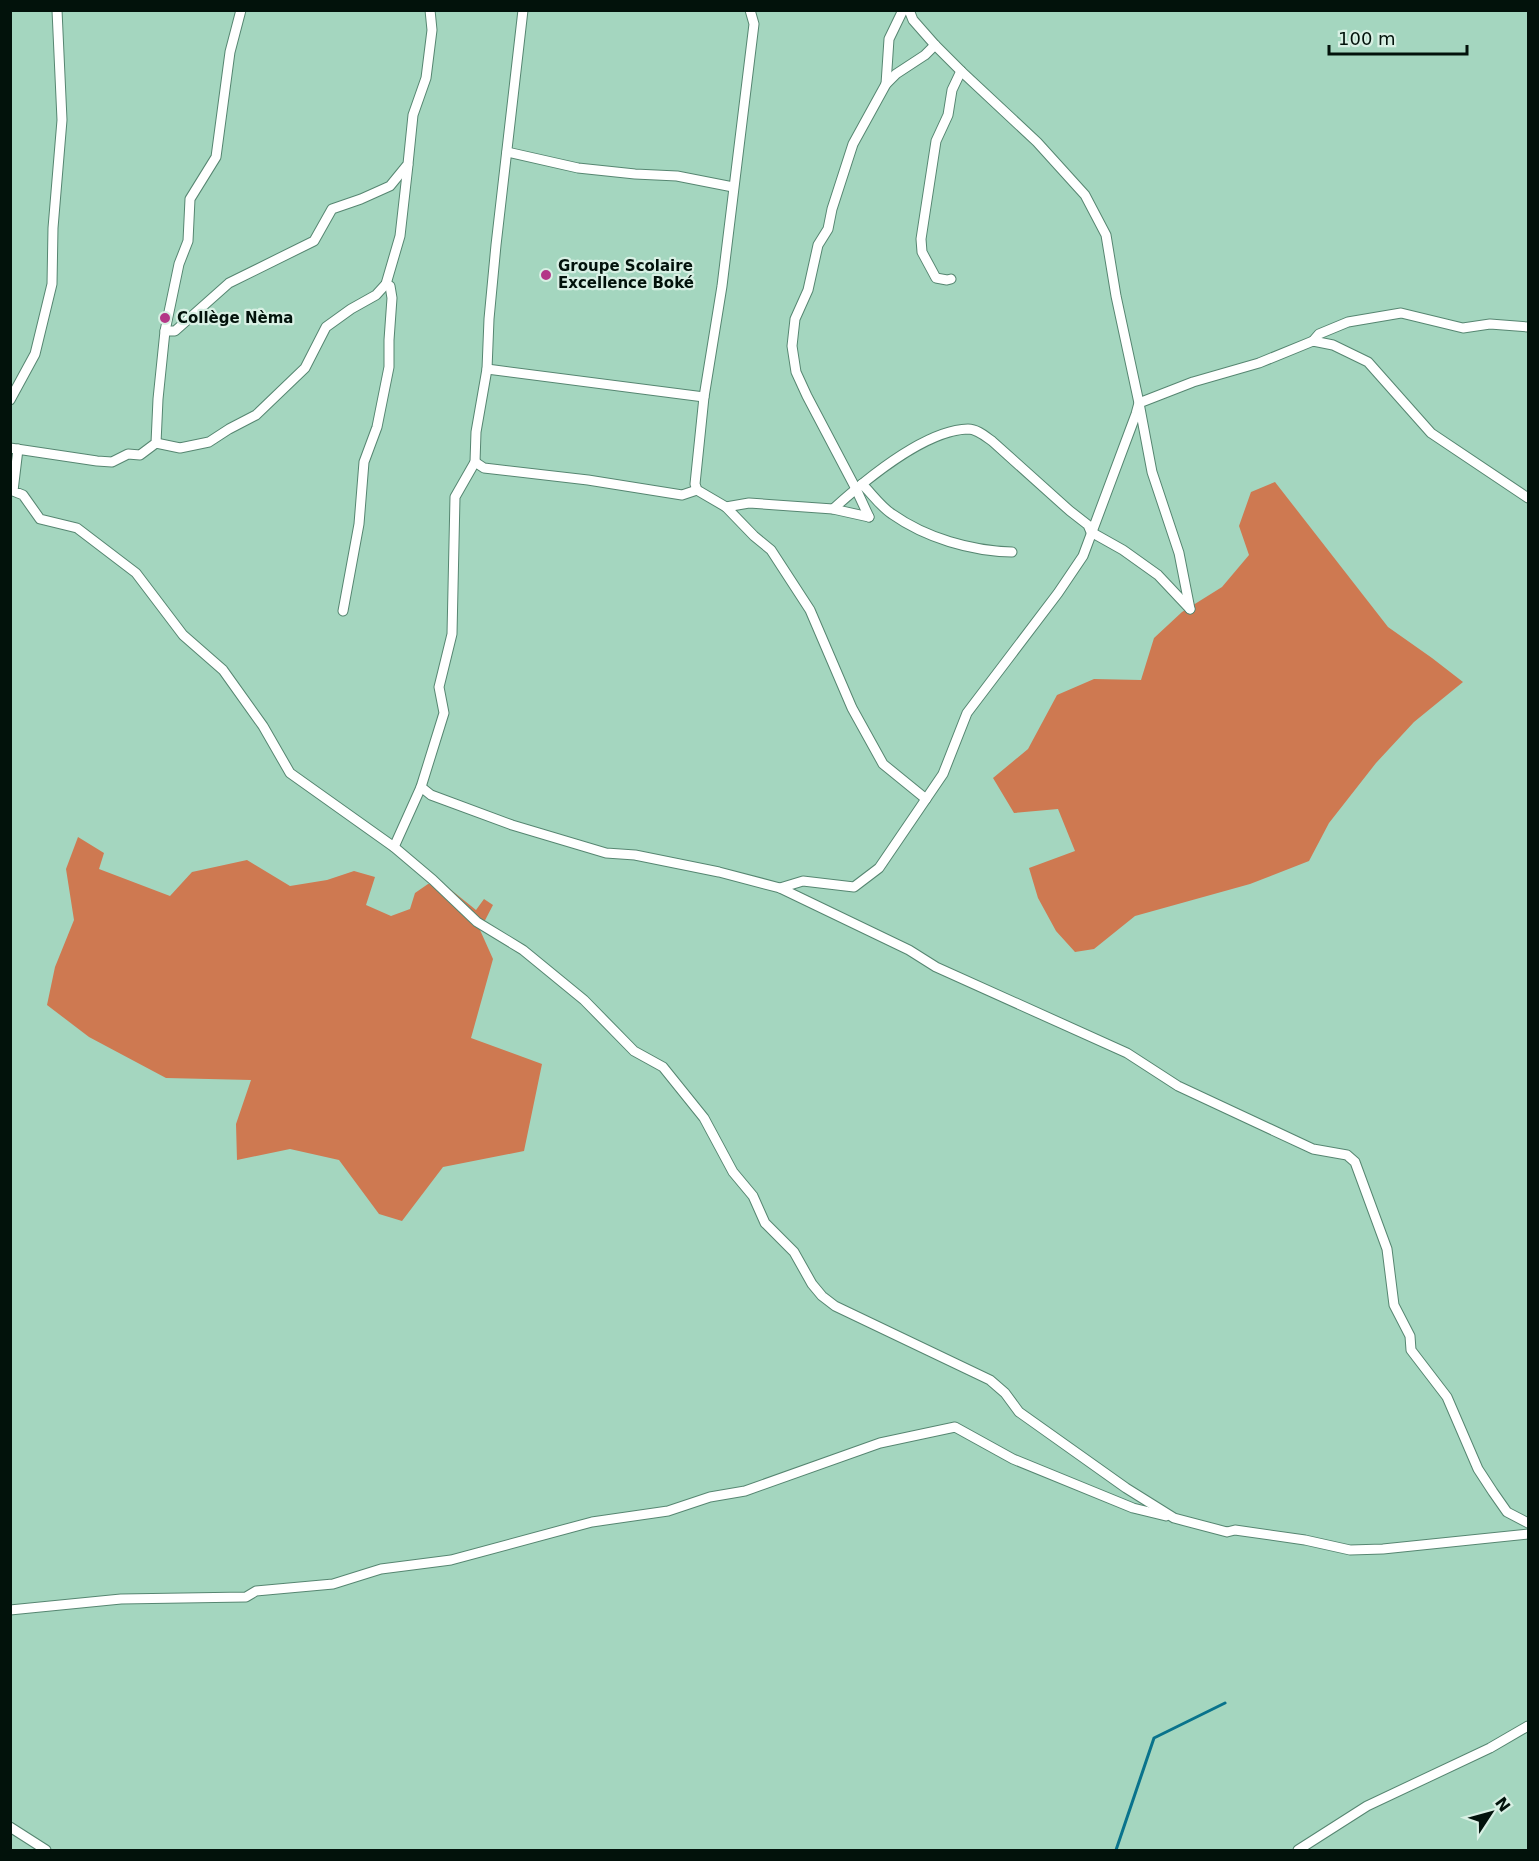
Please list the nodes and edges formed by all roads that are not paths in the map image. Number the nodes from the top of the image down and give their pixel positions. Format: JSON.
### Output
{"nodes":[{"id":1,"x":57,"y":10,"type":"edge"},
{"id":2,"x":242,"y":10,"type":"edge"},
{"id":3,"x":430,"y":10,"type":"edge"},
{"id":4,"x":523,"y":10,"type":"edge"},
{"id":5,"x":750,"y":10,"type":"edge"},
{"id":6,"x":903,"y":10,"type":"edge"},
{"id":7,"x":909,"y":10,"type":"edge"},
{"id":8,"x":935,"y":45,"type":"junction"},
{"id":9,"x":961,"y":71,"type":"junction"},
{"id":10,"x":886,"y":84,"type":"junction"},
{"id":11,"x":507,"y":152,"type":"junction"},
{"id":12,"x":408,"y":164,"type":"junction"},
{"id":13,"x":733,"y":187,"type":"junction"},
{"id":14,"x":951,"y":279,"type":"dead end"},
{"id":15,"x":386,"y":284,"type":"junction"},
{"id":16,"x":1528,"y":327,"type":"edge"},
{"id":17,"x":165,"y":331,"type":"junction"},
{"id":18,"x":1313,"y":340,"type":"junction"},
{"id":19,"x":487,"y":369,"type":"junction"},
{"id":20,"x":704,"y":397,"type":"junction"},
{"id":21,"x":10,"y":400,"type":"edge"},
{"id":22,"x":1139,"y":403,"type":"junction"},
{"id":23,"x":156,"y":443,"type":"junction"},
{"id":24,"x":14,"y":449,"type":"edge"},
{"id":25,"x":475,"y":462,"type":"junction"},
{"id":26,"x":859,"y":486,"type":"junction"},
{"id":27,"x":697,"y":490,"type":"junction"},
{"id":28,"x":1528,"y":498,"type":"edge"},
{"id":29,"x":726,"y":507,"type":"junction"},
{"id":30,"x":833,"y":509,"type":"junction"},
{"id":31,"x":1091,"y":532,"type":"junction"},
{"id":32,"x":1012,"y":552,"type":"dead end"},
{"id":33,"x":343,"y":610,"type":"dead end"},
{"id":34,"x":421,"y":787,"type":"junction"},
{"id":35,"x":926,"y":799,"type":"junction"},
{"id":36,"x":394,"y":847,"type":"junction"},
{"id":37,"x":780,"y":888,"type":"junction"},
{"id":38,"x":1174,"y":1518,"type":"junction"},
{"id":39,"x":1528,"y":1523,"type":"edge"},
{"id":40,"x":1528,"y":1534,"type":"edge"},
{"id":41,"x":10,"y":1610,"type":"edge"},
{"id":42,"x":1528,"y":1726,"type":"edge"},
{"id":43,"x":10,"y":1827,"type":"edge"},
{"id":44,"x":46,"y":1851,"type":"edge"},
{"id":45,"x":1298,"y":1851,"type":"edge"}],
"edges":[{"from":1,"to":21,"type":"street"},
{"from":2,"to":17,"type":"street"},
{"from":3,"to":12,"type":"street"},
{"from":4,"to":11,"type":"street"},
{"from":5,"to":13,"type":"street"},
{"from":6,"to":10,"type":"street"},
{"from":7,"to":8,"type":"street"},
{"from":8,"to":9,"type":"street"},
{"from":8,"to":10,"type":"street"},
{"from":9,"to":14,"type":"street"},
{"from":9,"to":22,"type":"street"},
{"from":10,"to":26,"type":"street"},
{"from":11,"to":13,"type":"street"},
{"from":11,"to":19,"type":"street"},
{"from":12,"to":15,"type":"street"},
{"from":12,"to":17,"type":"street"},
{"from":13,"to":20,"type":"street"},
{"from":15,"to":23,"type":"street"},
{"from":15,"to":33,"type":"street"},
{"from":16,"to":18,"type":"street"},
{"from":17,"to":23,"type":"street"},
{"from":18,"to":22,"type":"street"},
{"from":18,"to":28,"type":"street"},
{"from":19,"to":20,"type":"street"},
{"from":19,"to":25,"type":"street"},
{"from":20,"to":27,"type":"street"},
{"from":22,"to":31,"type":"street"},
{"from":22,"to":31,"type":"street"},
{"from":23,"to":24,"type":"street"},
{"from":24,"to":36,"type":"street"},
{"from":25,"to":27,"type":"street"},
{"from":25,"to":34,"type":"street"},
{"from":26,"to":30,"type":"street"},
{"from":26,"to":30,"type":"street"},
{"from":26,"to":31,"type":"street"},
{"from":26,"to":32,"type":"street"},
{"from":27,"to":29,"type":"street"},
{"from":29,"to":30,"type":"street"},
{"from":29,"to":35,"type":"street"},
{"from":31,"to":35,"type":"street"},
{"from":34,"to":36,"type":"street"},
{"from":34,"to":37,"type":"street"},
{"from":35,"to":37,"type":"street"},
{"from":36,"to":38,"type":"street"},
{"from":37,"to":39,"type":"street"},
{"from":38,"to":40,"type":"street"},
{"from":38,"to":41,"type":"street"},
{"from":42,"to":45,"type":"street"},
{"from":43,"to":44,"type":"street"}]}
